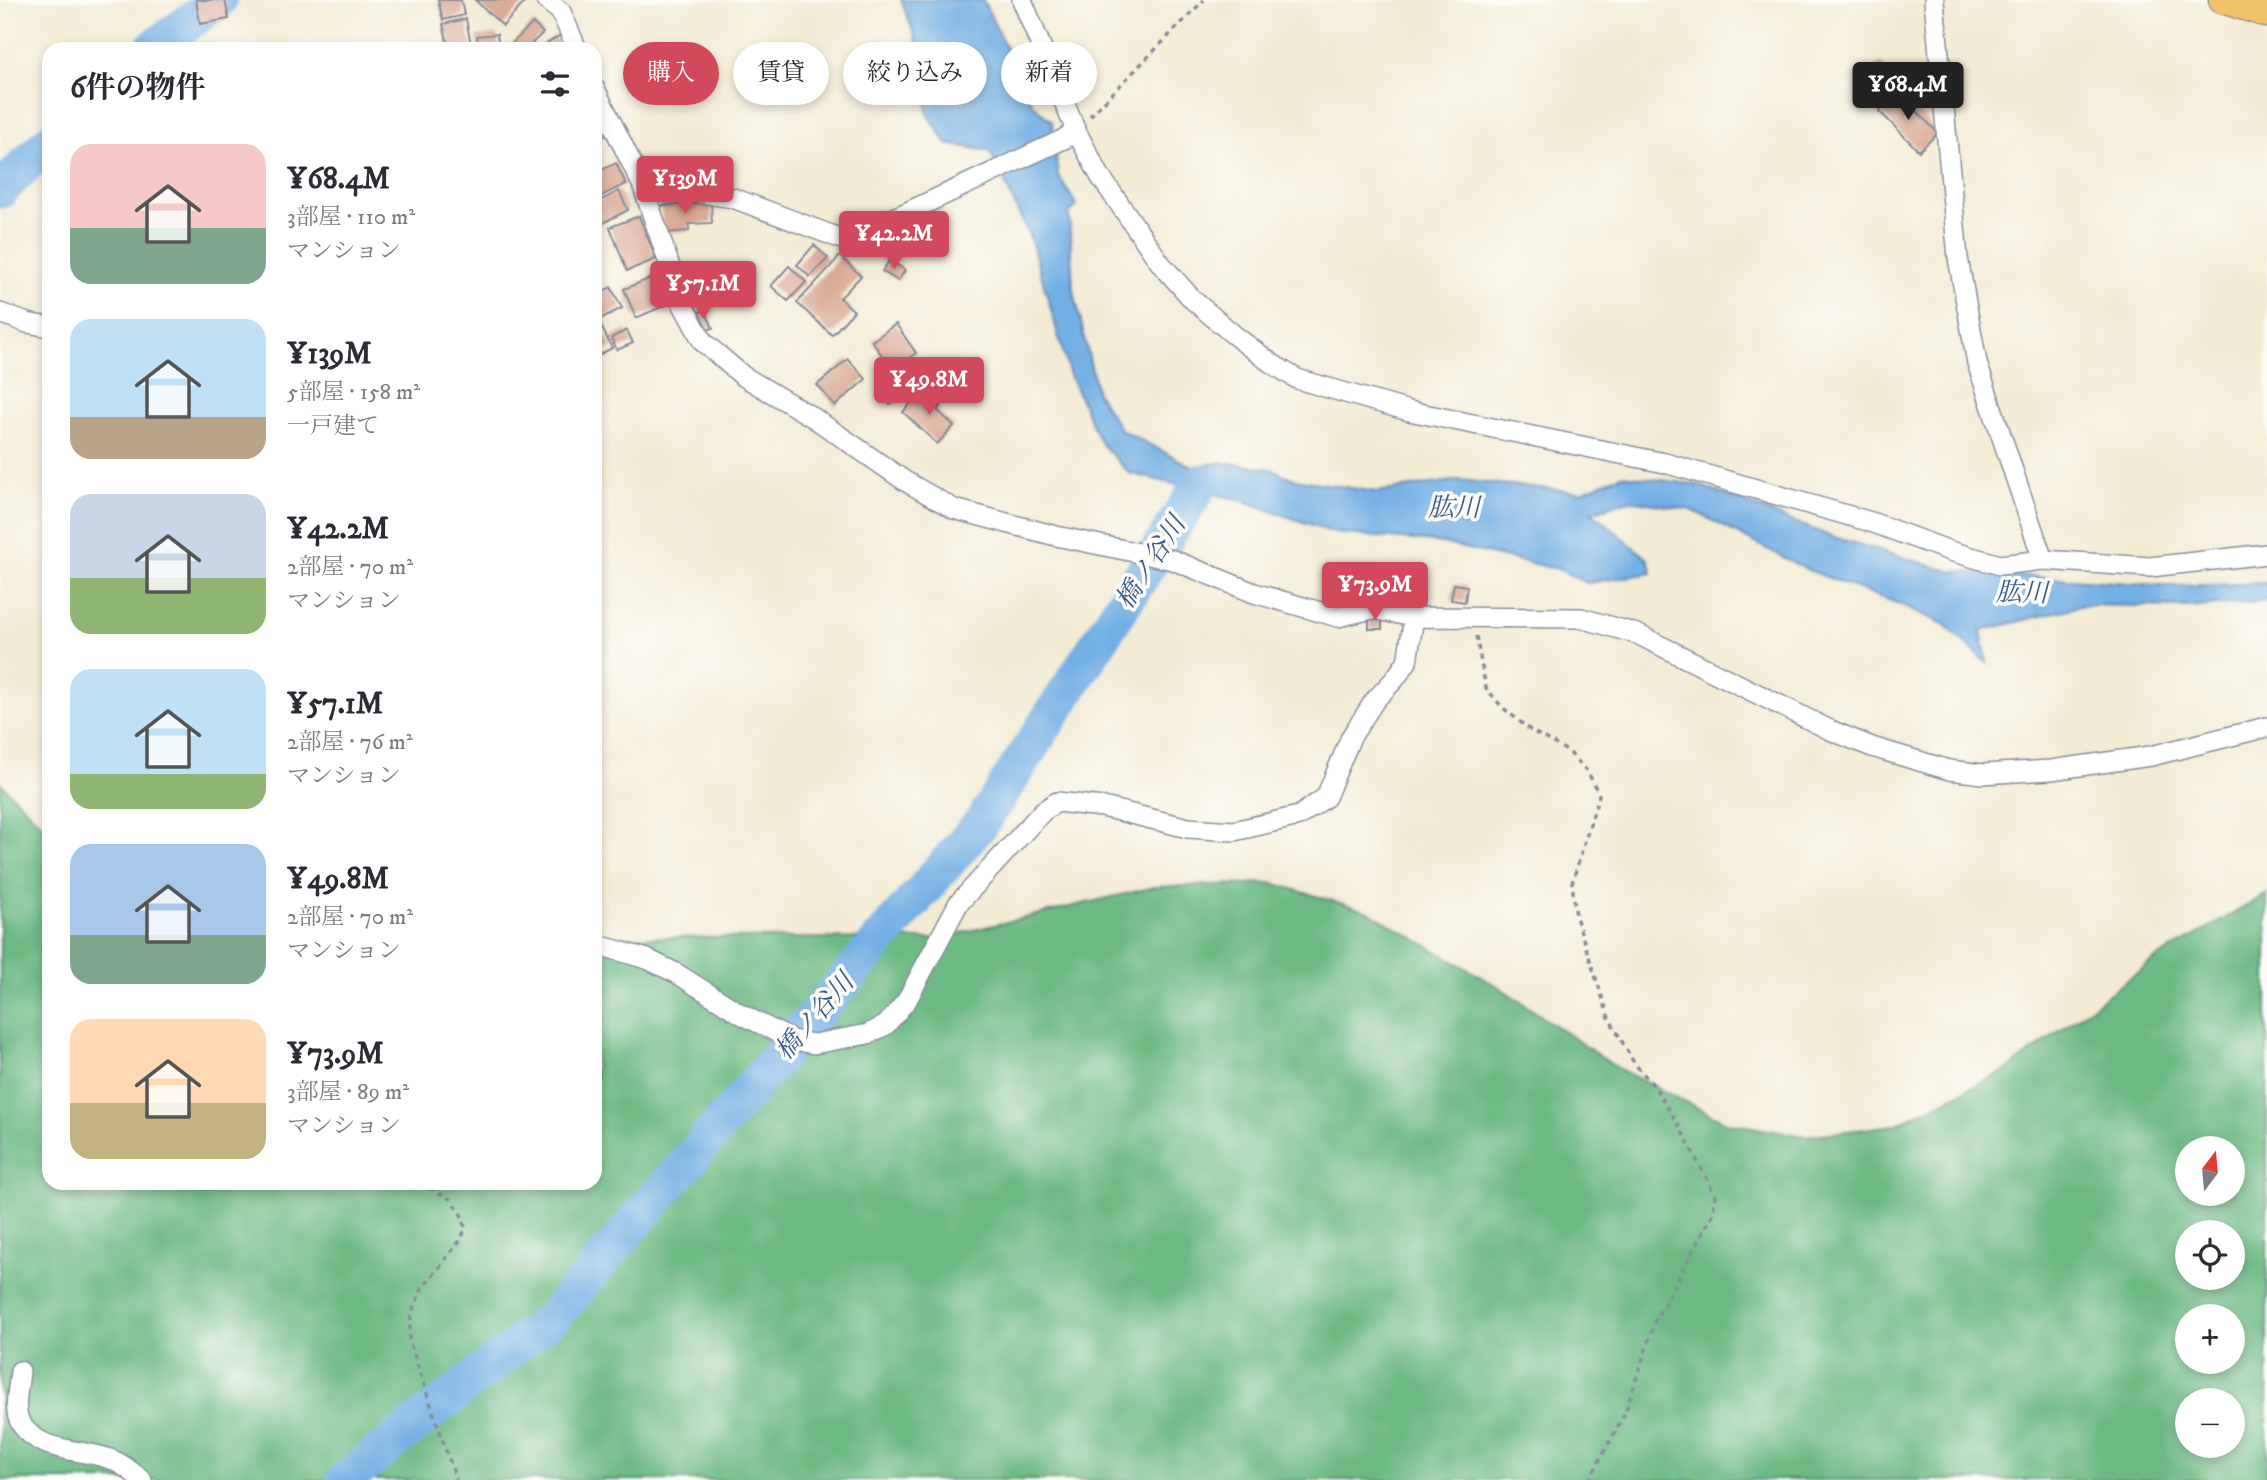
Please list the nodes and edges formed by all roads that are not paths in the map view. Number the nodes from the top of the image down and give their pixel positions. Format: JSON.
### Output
{"nodes":[{"id":1,"x":546,"y":0,"type":"edge"},
{"id":2,"x":1021,"y":0,"type":"edge"},
{"id":3,"x":1934,"y":0,"type":"edge"},
{"id":4,"x":2222,"y":0,"type":"edge"},
{"id":5,"x":2267,"y":14,"type":"edge"},
{"id":6,"x":574,"y":42,"type":"edge"},
{"id":7,"x":602,"y":103,"type":"edge"},
{"id":8,"x":1070,"y":135,"type":"junction"},
{"id":9,"x":642,"y":184,"type":"junction"},
{"id":10,"x":0,"y":313,"type":"edge"},
{"id":11,"x":42,"y":326,"type":"edge"},
{"id":12,"x":2267,"y":554,"type":"edge"},
{"id":13,"x":2043,"y":560,"type":"junction"},
{"id":14,"x":1414,"y":617,"type":"junction"},
{"id":15,"x":2267,"y":727,"type":"edge"},
{"id":16,"x":602,"y":946,"type":"edge"},
{"id":17,"x":20,"y":1371,"type":"dead end"},
{"id":18,"x":142,"y":1480,"type":"edge"}],
"edges":[{"from":1,"to":6,"type":"street"},
{"from":2,"to":8,"type":"street"},
{"from":3,"to":13,"type":"street"},
{"from":4,"to":5,"type":"main road"},
{"from":7,"to":9,"type":"street"},
{"from":8,"to":9,"type":"street"},
{"from":8,"to":13,"type":"street"},
{"from":9,"to":14,"type":"street"},
{"from":10,"to":11,"type":"street"},
{"from":12,"to":13,"type":"street"},
{"from":14,"to":15,"type":"street"},
{"from":14,"to":16,"type":"street"},
{"from":17,"to":18,"type":"street"}]}
